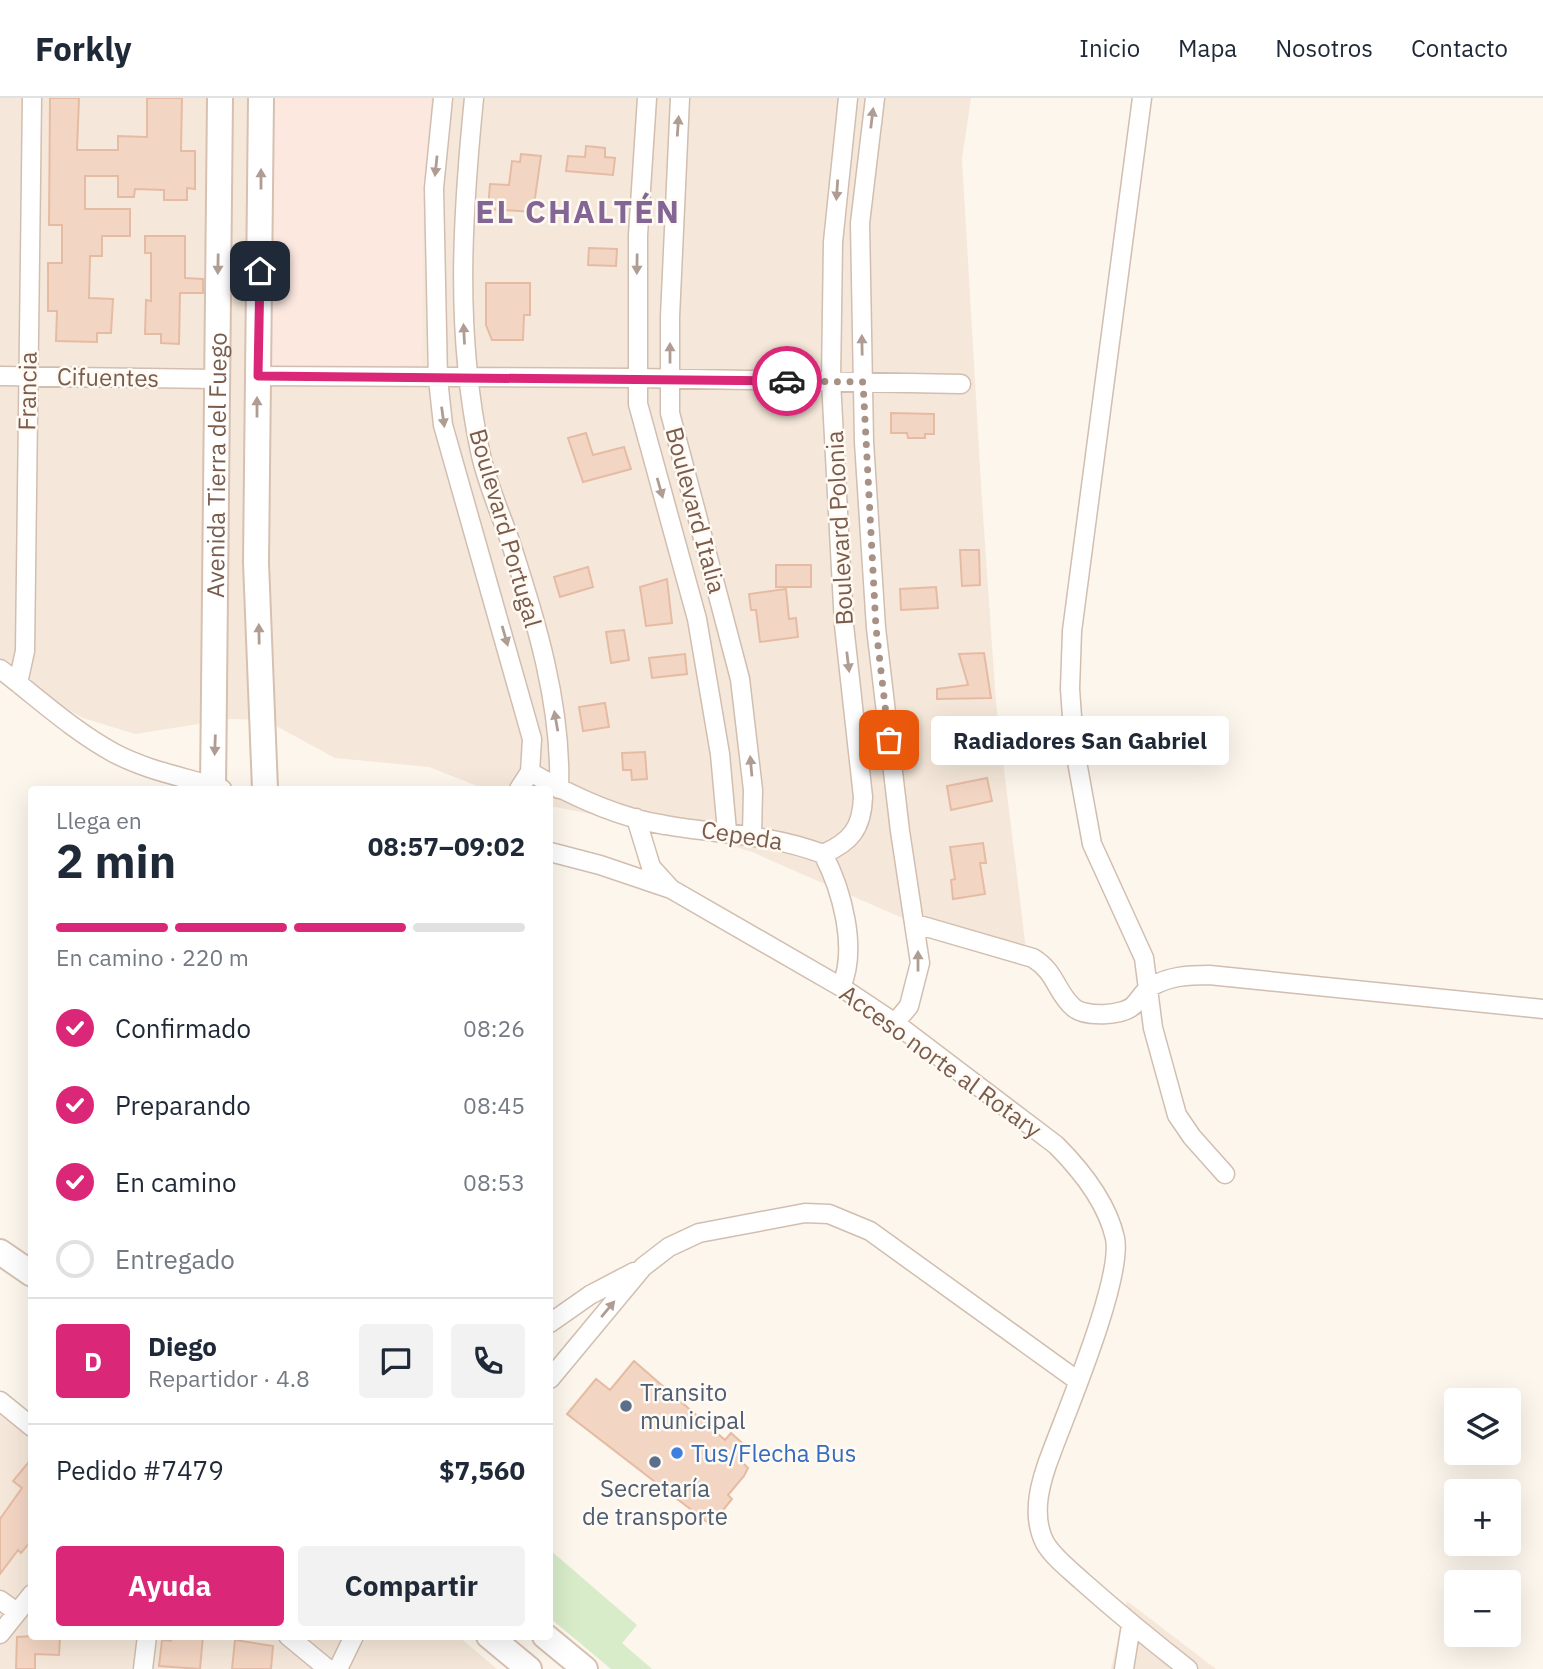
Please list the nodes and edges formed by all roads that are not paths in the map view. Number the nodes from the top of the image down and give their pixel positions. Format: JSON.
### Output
{"nodes":[{"id":1,"x":32,"y":98,"type":"edge"},
{"id":2,"x":220,"y":98,"type":"edge"},
{"id":3,"x":261,"y":98,"type":"edge"},
{"id":4,"x":443,"y":98,"type":"edge"},
{"id":5,"x":474,"y":98,"type":"edge"},
{"id":6,"x":647,"y":98,"type":"edge"},
{"id":7,"x":680,"y":98,"type":"edge"},
{"id":8,"x":848,"y":98,"type":"edge"},
{"id":9,"x":875,"y":98,"type":"edge"},
{"id":10,"x":1142,"y":98,"type":"edge"},
{"id":11,"x":0,"y":376,"type":"edge"},
{"id":12,"x":27,"y":376,"type":"junction"},
{"id":13,"x":258,"y":376,"type":"junction"},
{"id":14,"x":466,"y":377,"type":"junction"},
{"id":15,"x":636,"y":378,"type":"junction"},
{"id":16,"x":216,"y":379,"type":"junction"},
{"id":17,"x":439,"y":379,"type":"junction"},
{"id":18,"x":670,"y":379,"type":"junction"},
{"id":19,"x":831,"y":381,"type":"junction"},
{"id":20,"x":863,"y":382,"type":"junction"},
{"id":21,"x":961,"y":383,"type":"dead end"},
{"id":22,"x":0,"y":669,"type":"edge"},
{"id":23,"x":18,"y":683,"type":"junction"},
{"id":24,"x":530,"y":772,"type":"junction"},
{"id":25,"x":210,"y":786,"type":"edge"},
{"id":26,"x":217,"y":786,"type":"edge"},
{"id":27,"x":265,"y":786,"type":"edge"},
{"id":28,"x":521,"y":786,"type":"edge"},
{"id":29,"x":559,"y":789,"type":"junction"},
{"id":30,"x":636,"y":818,"type":"junction"},
{"id":31,"x":727,"y":831,"type":"junction"},
{"id":32,"x":752,"y":835,"type":"junction"},
{"id":33,"x":553,"y":853,"type":"edge"},
{"id":34,"x":823,"y":854,"type":"junction"},
{"id":35,"x":671,"y":889,"type":"junction"},
{"id":36,"x":916,"y":924,"type":"junction"},
{"id":37,"x":841,"y":987,"type":"junction"},
{"id":38,"x":1149,"y":987,"type":"junction"},
{"id":39,"x":1543,"y":1009,"type":"edge"},
{"id":40,"x":895,"y":1023,"type":"junction"},
{"id":41,"x":1225,"y":1174,"type":"dead end"},
{"id":42,"x":0,"y":1252,"type":"edge"},
{"id":43,"x":643,"y":1267,"type":"junction"},
{"id":44,"x":28,"y":1271,"type":"edge"},
{"id":45,"x":553,"y":1321,"type":"edge"},
{"id":46,"x":553,"y":1375,"type":"edge"},
{"id":47,"x":1078,"y":1381,"type":"junction"},
{"id":48,"x":0,"y":1401,"type":"edge"},
{"id":49,"x":28,"y":1424,"type":"edge"},
{"id":50,"x":28,"y":1599,"type":"edge"},
{"id":51,"x":0,"y":1600,"type":"edge"},
{"id":52,"x":17,"y":1612,"type":"junction"},
{"id":53,"x":1131,"y":1625,"type":"junction"},
{"id":54,"x":0,"y":1634,"type":"edge"},
{"id":55,"x":147,"y":1640,"type":"edge"},
{"id":56,"x":293,"y":1640,"type":"edge"},
{"id":57,"x":352,"y":1640,"type":"edge"},
{"id":58,"x":494,"y":1640,"type":"edge"},
{"id":59,"x":550,"y":1640,"type":"edge"},
{"id":60,"x":143,"y":1669,"type":"edge"},
{"id":61,"x":328,"y":1669,"type":"edge"},
{"id":62,"x":338,"y":1669,"type":"edge"},
{"id":63,"x":528,"y":1669,"type":"edge"},
{"id":64,"x":585,"y":1669,"type":"edge"},
{"id":65,"x":1124,"y":1669,"type":"edge"},
{"id":66,"x":1188,"y":1669,"type":"edge"}],
"edges":[{"from":1,"to":12,"type":"street","name":"Francia"},
{"from":2,"to":16,"type":"street","name":"Avenida Tierra del Fuego","one_way":true},
{"from":13,"to":3,"type":"street","name":"Avenida Tierra del Fuego","one_way":true},
{"from":4,"to":17,"type":"street","name":"Boulevard Portugal","one_way":true},
{"from":14,"to":5,"type":"street","name":"Boulevard Portugal","one_way":true},
{"from":6,"to":15,"type":"street","name":"Boulevard Italia","one_way":true},
{"from":18,"to":7,"type":"street","name":"Boulevard Italia","one_way":true},
{"from":8,"to":19,"type":"street","name":"Boulevard Polonia","one_way":true},
{"from":20,"to":9,"type":"street","name":"Boulevard Polonia","one_way":true},
{"from":10,"to":38,"type":"street"},
{"from":11,"to":12,"type":"street","name":"Cifuentes"},
{"from":12,"to":16,"type":"street","name":"Cifuentes"},
{"from":12,"to":23,"type":"street","name":"Francia"},
{"from":13,"to":17,"type":"street"},
{"from":27,"to":13,"type":"street","name":"Avenida Tierra del Fuego","one_way":true},
{"from":14,"to":15,"type":"street"},
{"from":14,"to":17,"type":"street"},
{"from":29,"to":14,"type":"street","name":"Boulevard Portugal","one_way":true},
{"from":15,"to":18,"type":"street"},
{"from":15,"to":31,"type":"street","name":"Boulevard Italia","one_way":true},
{"from":16,"to":26,"type":"street","name":"Avenida Tierra del Fuego","one_way":true},
{"from":17,"to":24,"type":"street","name":"Boulevard Portugal","one_way":true},
{"from":18,"to":19,"type":"street"},
{"from":32,"to":18,"type":"street","name":"Boulevard Italia","one_way":true},
{"from":19,"to":20,"type":"street"},
{"from":19,"to":34,"type":"street","name":"Boulevard Polonia","one_way":true},
{"from":20,"to":21,"type":"street"},
{"from":20,"to":36,"type":"street","name":"Boulevard Polonia"},
{"from":22,"to":23,"type":"street"},
{"from":23,"to":25,"type":"street"},
{"from":24,"to":28,"type":"street"},
{"from":24,"to":29,"type":"street","name":"Cepeda"},
{"from":29,"to":30,"type":"street","name":"Cepeda"},
{"from":30,"to":31,"type":"street","name":"Cepeda"},
{"from":30,"to":35,"type":"street","name":"Acceso norte al Rotary"},
{"from":31,"to":32,"type":"street","name":"Cepeda"},
{"from":32,"to":34,"type":"street","name":"Cepeda"},
{"from":33,"to":35,"type":"street"},
{"from":34,"to":37,"type":"street"},
{"from":35,"to":37,"type":"street","name":"Acceso norte al Rotary"},
{"from":36,"to":38,"type":"street"},
{"from":40,"to":36,"type":"street","name":"Boulevard Polonia","one_way":true},
{"from":37,"to":40,"type":"street","name":"Acceso norte al Rotary"},
{"from":38,"to":39,"type":"street"},
{"from":38,"to":41,"type":"street"},
{"from":40,"to":47,"type":"street","name":"Acceso norte al Rotary"},
{"from":42,"to":44,"type":"street"},
{"from":43,"to":45,"type":"street"},
{"from":46,"to":43,"type":"street","one_way":true},
{"from":43,"to":47,"type":"street"},
{"from":47,"to":53,"type":"street","name":"Acceso norte al Rotary"},
{"from":48,"to":49,"type":"street"},
{"from":50,"to":52,"type":"street"},
{"from":51,"to":52,"type":"street"},
{"from":52,"to":54,"type":"street"},
{"from":53,"to":65,"type":"street"},
{"from":53,"to":66,"type":"street","name":"Acceso norte al Rotary"},
{"from":55,"to":60,"type":"street"},
{"from":56,"to":61,"type":"street"},
{"from":57,"to":62,"type":"street"},
{"from":58,"to":63,"type":"street"},
{"from":59,"to":64,"type":"street"}]}
